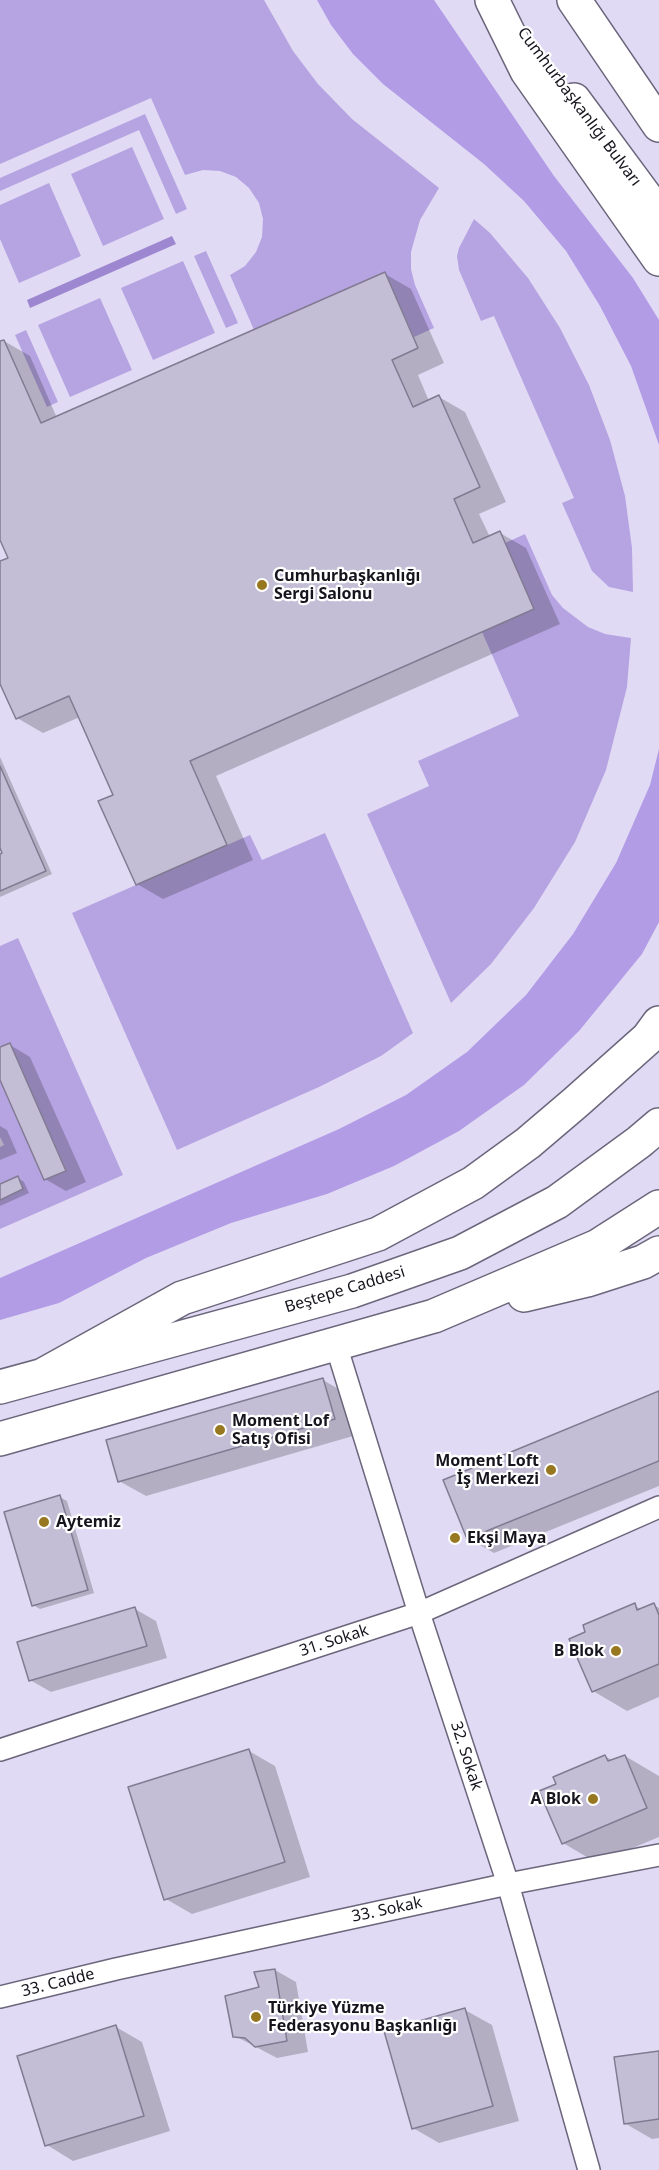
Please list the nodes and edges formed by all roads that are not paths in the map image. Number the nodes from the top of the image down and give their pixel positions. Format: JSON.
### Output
{"nodes":[{"id":1,"x":492,"y":0,"type":"edge"},
{"id":2,"x":499,"y":0,"type":"edge"},
{"id":3,"x":574,"y":0,"type":"edge"},
{"id":4,"x":600,"y":39,"type":"junction"},
{"id":5,"x":659,"y":103,"type":"edge"},
{"id":6,"x":659,"y":125,"type":"edge"},
{"id":7,"x":659,"y":215,"type":"edge"},
{"id":8,"x":659,"y":259,"type":"edge"},
{"id":9,"x":659,"y":1023,"type":"edge"},
{"id":10,"x":659,"y":1125,"type":"edge"},
{"id":11,"x":659,"y":1207,"type":"edge"},
{"id":12,"x":659,"y":1253,"type":"edge"},
{"id":13,"x":434,"y":1316,"type":"junction"},
{"id":14,"x":336,"y":1345,"type":"junction"},
{"id":15,"x":45,"y":1374,"type":"junction"},
{"id":16,"x":0,"y":1387,"type":"edge"},
{"id":17,"x":0,"y":1439,"type":"edge"},
{"id":18,"x":659,"y":1507,"type":"edge"},
{"id":19,"x":419,"y":1613,"type":"junction"},
{"id":20,"x":0,"y":1750,"type":"edge"},
{"id":21,"x":659,"y":1855,"type":"edge"},
{"id":22,"x":508,"y":1884,"type":"junction"},
{"id":23,"x":116,"y":1969,"type":"joint"},
{"id":24,"x":0,"y":1997,"type":"edge"},
{"id":25,"x":589,"y":2170,"type":"edge"}],
"edges":[{"from":1,"to":8,"type":"main road"},
{"from":2,"to":7,"type":"main road","name":"Cumhurbaşkanlığı Bulvarı"},
{"from":3,"to":4,"type":"main road"},
{"from":4,"to":5,"type":"main road"},
{"from":4,"to":6,"type":"main road"},
{"from":9,"to":15,"type":"main road"},
{"from":10,"to":15,"type":"main road","name":"Beştepe Caddesi"},
{"from":11,"to":13,"type":"main road"},
{"from":12,"to":13,"type":"main road"},
{"from":13,"to":14,"type":"main road"},
{"from":14,"to":17,"type":"main road"},
{"from":14,"to":19,"type":"street","name":"32. Sokak"},
{"from":15,"to":16,"type":"main road","name":"Beştepe Caddesi"},
{"from":18,"to":19,"type":"street","name":"31. Sokak"},
{"from":19,"to":20,"type":"street","name":"31. Sokak"},
{"from":19,"to":22,"type":"street","name":"32. Sokak"},
{"from":21,"to":22,"type":"street","name":"33. Sokak"},
{"from":22,"to":23,"type":"street","name":"33. Sokak"},
{"from":22,"to":25,"type":"street","name":"32. Sokak"},
{"from":23,"to":24,"type":"street","name":"33. Cadde"}]}
